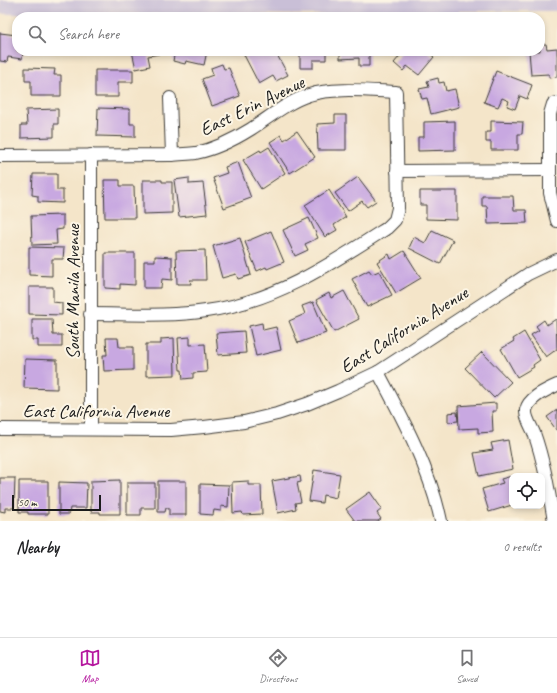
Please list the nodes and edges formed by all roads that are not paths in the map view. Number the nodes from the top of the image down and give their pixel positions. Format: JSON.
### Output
{"nodes":[{"id":1,"x":170,"y":98,"type":"dead end"},
{"id":2,"x":555,"y":103,"type":"edge"},
{"id":3,"x":91,"y":155,"type":"junction"},
{"id":4,"x":172,"y":155,"type":"junction"},
{"id":5,"x":0,"y":156,"type":"edge"},
{"id":6,"x":550,"y":170,"type":"junction"},
{"id":7,"x":398,"y":171,"type":"junction"},
{"id":8,"x":557,"y":221,"type":"edge"},
{"id":9,"x":557,"y":260,"type":"edge"},
{"id":10,"x":90,"y":314,"type":"junction"},
{"id":11,"x":378,"y":372,"type":"junction"},
{"id":12,"x":557,"y":385,"type":"edge"},
{"id":13,"x":0,"y":429,"type":"edge"},
{"id":14,"x":91,"y":429,"type":"junction"},
{"id":15,"x":441,"y":521,"type":"edge"},
{"id":16,"x":554,"y":521,"type":"edge"}],
"edges":[{"from":1,"to":4,"type":"street","name":"East Erin Avenue"},
{"from":2,"to":6,"type":"street"},
{"from":3,"to":4,"type":"street","name":"East Erin Avenue"},
{"from":3,"to":5,"type":"street","name":"East Erin Avenue"},
{"from":3,"to":10,"type":"street","name":"South Manila Avenue"},
{"from":4,"to":7,"type":"street","name":"East Erin Avenue"},
{"from":6,"to":7,"type":"street"},
{"from":6,"to":8,"type":"street"},
{"from":7,"to":10,"type":"street"},
{"from":9,"to":11,"type":"street","name":"East California Avenue"},
{"from":10,"to":14,"type":"street","name":"South Manila Avenue"},
{"from":11,"to":14,"type":"street","name":"East California Avenue"},
{"from":11,"to":15,"type":"street"},
{"from":12,"to":16,"type":"street"},
{"from":13,"to":14,"type":"street","name":"East California Avenue"}]}
